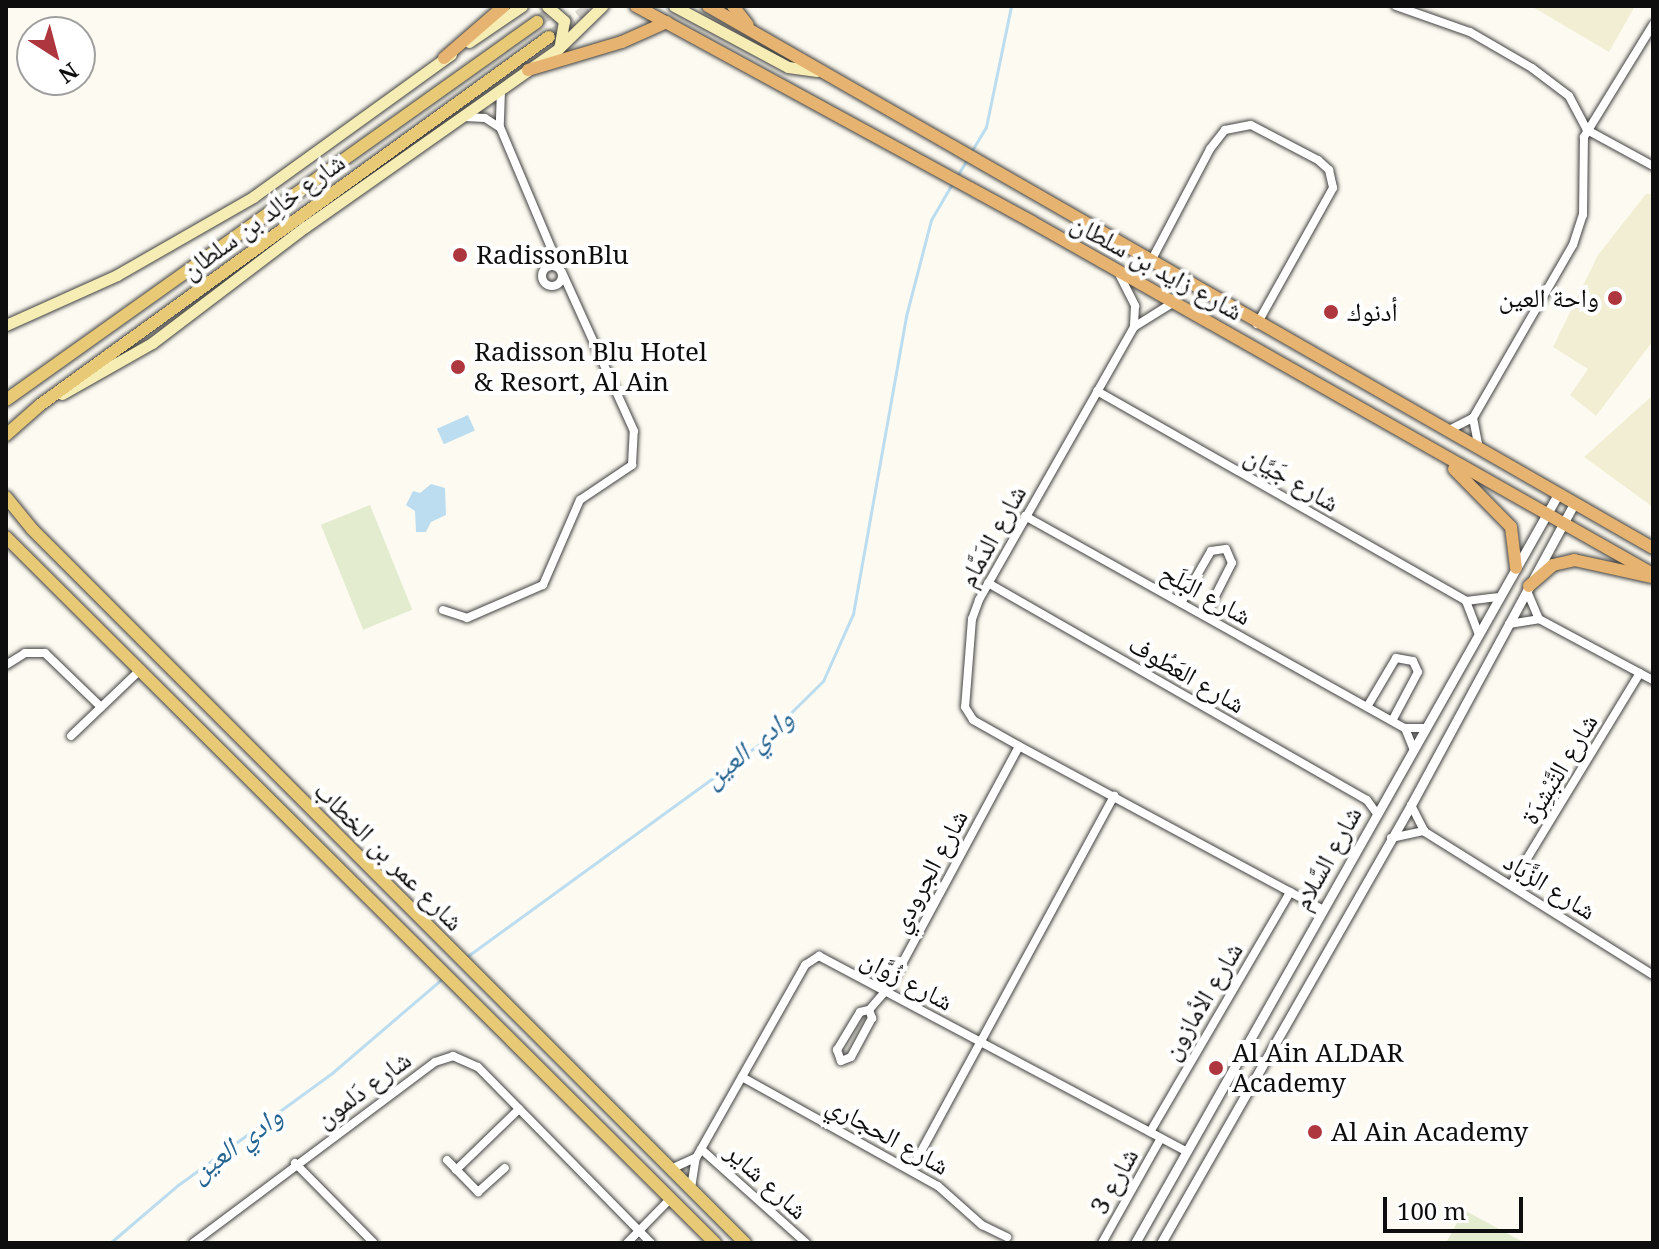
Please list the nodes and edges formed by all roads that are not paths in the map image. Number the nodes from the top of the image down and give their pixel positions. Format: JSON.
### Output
{"nodes":[{"id":1,"x":504,"y":6,"type":"edge"},
{"id":2,"x":522,"y":6,"type":"edge"},
{"id":3,"x":547,"y":6,"type":"edge"},
{"id":4,"x":602,"y":6,"type":"edge"},
{"id":5,"x":636,"y":6,"type":"edge"},
{"id":6,"x":674,"y":6,"type":"edge"},
{"id":7,"x":708,"y":6,"type":"edge"},
{"id":8,"x":733,"y":6,"type":"edge"},
{"id":9,"x":1396,"y":6,"type":"edge"},
{"id":10,"x":537,"y":22,"type":"tunnel mouth"},
{"id":11,"x":667,"y":22,"type":"junction"},
{"id":12,"x":1653,"y":25,"type":"edge"},
{"id":13,"x":755,"y":34,"type":"junction"},
{"id":14,"x":549,"y":37,"type":"tunnel mouth"},
{"id":15,"x":558,"y":49,"type":"junction"},
{"id":16,"x":444,"y":58,"type":"junction"},
{"id":17,"x":528,"y":70,"type":"junction"},
{"id":18,"x":817,"y":71,"type":"junction"},
{"id":19,"x":501,"y":90,"type":"junction"},
{"id":20,"x":463,"y":117,"type":"junction"},
{"id":21,"x":500,"y":127,"type":"junction"},
{"id":22,"x":1587,"y":130,"type":"junction"},
{"id":23,"x":1653,"y":166,"type":"edge"},
{"id":24,"x":551,"y":241,"type":"junction"},
{"id":25,"x":1150,"y":263,"type":"junction"},
{"id":26,"x":549,"y":266,"type":"junction"},
{"id":27,"x":561,"y":270,"type":"junction"},
{"id":28,"x":1117,"y":270,"type":"junction"},
{"id":29,"x":552,"y":287,"type":"junction"},
{"id":30,"x":573,"y":298,"type":"junction"},
{"id":31,"x":1174,"y":302,"type":"junction"},
{"id":32,"x":6,"y":325,"type":"edge"},
{"id":33,"x":1257,"y":325,"type":"junction"},
{"id":34,"x":1134,"y":327,"type":"junction"},
{"id":35,"x":1097,"y":391,"type":"junction"},
{"id":36,"x":6,"y":400,"type":"edge"},
{"id":37,"x":40,"y":405,"type":"junction"},
{"id":38,"x":1473,"y":418,"type":"junction"},
{"id":39,"x":1445,"y":431,"type":"junction"},
{"id":40,"x":6,"y":435,"type":"edge"},
{"id":41,"x":1479,"y":450,"type":"junction"},
{"id":42,"x":1444,"y":457,"type":"junction"},
{"id":43,"x":1558,"y":494,"type":"junction"},
{"id":44,"x":6,"y":497,"type":"edge"},
{"id":45,"x":1574,"y":503,"type":"junction"},
{"id":46,"x":1546,"y":515,"type":"junction"},
{"id":47,"x":1025,"y":516,"type":"junction"},
{"id":48,"x":1562,"y":524,"type":"junction"},
{"id":49,"x":6,"y":537,"type":"edge"},
{"id":50,"x":1653,"y":548,"type":"edge"},
{"id":51,"x":1516,"y":568,"type":"junction"},
{"id":52,"x":1653,"y":576,"type":"edge"},
{"id":53,"x":988,"y":583,"type":"junction"},
{"id":54,"x":1528,"y":589,"type":"junction"},
{"id":55,"x":1500,"y":597,"type":"junction"},
{"id":56,"x":1466,"y":601,"type":"junction"},
{"id":57,"x":1181,"y":603,"type":"junction"},
{"id":58,"x":443,"y":610,"type":"dead end"},
{"id":59,"x":1205,"y":616,"type":"junction"},
{"id":60,"x":1539,"y":619,"type":"junction"},
{"id":61,"x":1509,"y":624,"type":"junction"},
{"id":62,"x":1479,"y":635,"type":"junction"},
{"id":63,"x":6,"y":665,"type":"edge"},
{"id":64,"x":141,"y":669,"type":"junction"},
{"id":65,"x":1640,"y":673,"type":"junction"},
{"id":66,"x":1653,"y":680,"type":"edge"},
{"id":67,"x":101,"y":707,"type":"junction"},
{"id":68,"x":1367,"y":707,"type":"junction"},
{"id":69,"x":1392,"y":721,"type":"junction"},
{"id":70,"x":1405,"y":728,"type":"junction"},
{"id":71,"x":1426,"y":728,"type":"junction"},
{"id":72,"x":71,"y":736,"type":"dead end"},
{"id":73,"x":1019,"y":746,"type":"junction"},
{"id":74,"x":1414,"y":750,"type":"junction"},
{"id":75,"x":1387,"y":794,"type":"junction"},
{"id":76,"x":1114,"y":796,"type":"junction"},
{"id":77,"x":1367,"y":800,"type":"junction"},
{"id":78,"x":1411,"y":805,"type":"junction"},
{"id":79,"x":1377,"y":814,"type":"junction"},
{"id":80,"x":1425,"y":832,"type":"junction"},
{"id":81,"x":1390,"y":839,"type":"junction"},
{"id":82,"x":1511,"y":885,"type":"junction"},
{"id":83,"x":1290,"y":892,"type":"junction"},
{"id":84,"x":1323,"y":910,"type":"junction"},
{"id":85,"x":1653,"y":975,"type":"edge"},
{"id":86,"x":886,"y":992,"type":"junction"},
{"id":87,"x":869,"y":1010,"type":"junction"},
{"id":88,"x":981,"y":1042,"type":"junction"},
{"id":89,"x":742,"y":1077,"type":"junction"},
{"id":90,"x":519,"y":1109,"type":"junction"},
{"id":91,"x":1150,"y":1132,"type":"junction"},
{"id":92,"x":1161,"y":1138,"type":"junction"},
{"id":93,"x":1186,"y":1151,"type":"junction"},
{"id":94,"x":698,"y":1153,"type":"junction"},
{"id":95,"x":447,"y":1160,"type":"dead end"},
{"id":96,"x":295,"y":1163,"type":"junction"},
{"id":97,"x":505,"y":1168,"type":"dead end"},
{"id":98,"x":671,"y":1169,"type":"junction"},
{"id":99,"x":456,"y":1170,"type":"junction"},
{"id":100,"x":911,"y":1170,"type":"junction"},
{"id":101,"x":691,"y":1188,"type":"junction"},
{"id":102,"x":671,"y":1198,"type":"junction"},
{"id":103,"x":639,"y":1230,"type":"junction"},
{"id":104,"x":1007,"y":1237,"type":"dead end"},
{"id":105,"x":193,"y":1243,"type":"edge"},
{"id":106,"x":374,"y":1243,"type":"edge"},
{"id":107,"x":627,"y":1243,"type":"edge"},
{"id":108,"x":651,"y":1243,"type":"edge"},
{"id":109,"x":715,"y":1243,"type":"edge"},
{"id":110,"x":745,"y":1243,"type":"edge"},
{"id":111,"x":806,"y":1243,"type":"edge"},
{"id":112,"x":1102,"y":1243,"type":"edge"},
{"id":113,"x":1135,"y":1243,"type":"edge"},
{"id":114,"x":1161,"y":1243,"type":"edge"}],
"edges":[{"from":1,"to":16,"type":"highway"},
{"from":2,"to":16,"type":"main road"},
{"from":3,"to":15,"type":"main road"},
{"from":4,"to":15,"type":"main road"},
{"from":5,"to":11,"type":"highway","name":"شارع زايد بن سلطان"},
{"from":6,"to":18,"type":"main road"},
{"from":7,"to":13,"type":"highway","name":"شارع زايد بن سلطان"},
{"from":8,"to":13,"type":"highway"},
{"from":9,"to":22,"type":"street"},
{"from":10,"to":36,"type":"main road","name":"شارع خالِد بن سلطان"},
{"from":11,"to":17,"type":"highway"},
{"from":11,"to":28,"type":"highway","name":"شارع زايد بن سلطان"},
{"from":12,"to":22,"type":"street"},
{"from":13,"to":18,"type":"highway","name":"شارع زايد بن سلطان"},
{"from":14,"to":37,"type":"main road","name":"شارع خالِد بن سلطان"},
{"from":15,"to":17,"type":"main road"},
{"from":16,"to":32,"type":"main road"},
{"from":17,"to":19,"type":"main road"},
{"from":18,"to":25,"type":"highway","name":"شارع زايد بن سلطان"},
{"from":19,"to":20,"type":"main road"},
{"from":19,"to":21,"type":"street"},
{"from":20,"to":21,"type":"street"},
{"from":20,"to":37,"type":"main road"},
{"from":21,"to":24,"type":"street"},
{"from":22,"to":23,"type":"street"},
{"from":22,"to":38,"type":"street"},
{"from":24,"to":26,"type":"street"},
{"from":24,"to":27,"type":"street"},
{"from":25,"to":33,"type":"highway","name":"شارع زايد بن سلطان"},
{"from":25,"to":33,"type":"street"},
{"from":26,"to":27,"type":"street"},
{"from":26,"to":29,"type":"street"},
{"from":27,"to":29,"type":"street"},
{"from":27,"to":30,"type":"street"},
{"from":28,"to":31,"type":"highway","name":"شارع زايد بن سلطان"},
{"from":28,"to":34,"type":"street"},
{"from":29,"to":30,"type":"street"},
{"from":30,"to":58,"type":"street"},
{"from":31,"to":34,"type":"street","name":"شارع الدَمَّام"},
{"from":31,"to":42,"type":"highway","name":"شارع زايد بن سلطان"},
{"from":33,"to":39,"type":"highway","name":"شارع زايد بن سلطان"},
{"from":34,"to":35,"type":"street","name":"شارع الدَمَّام"},
{"from":35,"to":47,"type":"street","name":"شارع الدَمَّام"},
{"from":35,"to":56,"type":"street","name":"شارع جَيَّان"},
{"from":37,"to":40,"type":"main road","name":"شارع خالِد بن سلطان"},
{"from":38,"to":39,"type":"street"},
{"from":38,"to":41,"type":"street"},
{"from":39,"to":41,"type":"highway","name":"شارع زايد بن سلطان"},
{"from":41,"to":43,"type":"highway","name":"شارع زايد بن سلطان"},
{"from":42,"to":46,"type":"highway","name":"شارع زايد بن سلطان"},
{"from":42,"to":51,"type":"highway"},
{"from":43,"to":45,"type":"highway","name":"شارع زايد بن سلطان"},
{"from":43,"to":46,"type":"street","name":"شارع السَّلام"},
{"from":44,"to":98,"type":"main road","name":"شارع عمر بن الخطاب"},
{"from":45,"to":48,"type":"street","name":"شارع السَّلام"},
{"from":45,"to":50,"type":"highway","name":"شارع زايد بن سلطان"},
{"from":46,"to":48,"type":"highway","name":"شارع زايد بن سلطان"},
{"from":46,"to":51,"type":"street","name":"شارع السَّلام"},
{"from":47,"to":53,"type":"street","name":"شارع الدَمَّام"},
{"from":47,"to":57,"type":"street","name":"شارع البَلَح"},
{"from":48,"to":52,"type":"highway","name":"شارع زايد بن سلطان"},
{"from":48,"to":54,"type":"street","name":"شارع السَّلام"},
{"from":49,"to":64,"type":"main road","name":"شارع عمر بن الخطاب"},
{"from":51,"to":55,"type":"street","name":"شارع السَّلام"},
{"from":52,"to":54,"type":"highway"},
{"from":53,"to":73,"type":"street","name":"شارع الدَمَّام"},
{"from":53,"to":77,"type":"street","name":"شارع العَطُوف"},
{"from":54,"to":60,"type":"street"},
{"from":54,"to":61,"type":"street","name":"شارع السَّلام"},
{"from":55,"to":56,"type":"street"},
{"from":55,"to":62,"type":"street","name":"شارع السَّلام"},
{"from":56,"to":62,"type":"street"},
{"from":57,"to":59,"type":"street","name":"شارع البَلَح"},
{"from":57,"to":59,"type":"street"},
{"from":59,"to":68,"type":"street","name":"شارع البَلَح"},
{"from":60,"to":61,"type":"street"},
{"from":60,"to":65,"type":"street"},
{"from":61,"to":78,"type":"street","name":"شارع السَّلام"},
{"from":62,"to":71,"type":"street","name":"شارع السَّلام"},
{"from":63,"to":67,"type":"street"},
{"from":64,"to":67,"type":"street"},
{"from":64,"to":102,"type":"main road","name":"شارع عمر بن الخطاب"},
{"from":65,"to":66,"type":"street"},
{"from":65,"to":82,"type":"street","name":"شارع التَّبْشِرَة"},
{"from":67,"to":72,"type":"street"},
{"from":68,"to":69,"type":"street","name":"شارع البَلَح"},
{"from":68,"to":69,"type":"street"},
{"from":69,"to":70,"type":"street","name":"شارع البَلَح"},
{"from":70,"to":71,"type":"street","name":"شارع البَلَح"},
{"from":70,"to":74,"type":"street"},
{"from":71,"to":74,"type":"street","name":"شارع السَّلام"},
{"from":73,"to":76,"type":"street","name":"شارع الدَمَّام"},
{"from":73,"to":86,"type":"street","name":"شارع الجرودي"},
{"from":74,"to":75,"type":"street","name":"شارع السَّلام"},
{"from":75,"to":77,"type":"street"},
{"from":75,"to":79,"type":"street","name":"شارع السَّلام"},
{"from":76,"to":83,"type":"street","name":"شارع الدَمَّام"},
{"from":76,"to":88,"type":"street"},
{"from":77,"to":79,"type":"street","name":"شارع العَطُوف"},
{"from":78,"to":80,"type":"street"},
{"from":78,"to":81,"type":"street","name":"شارع السَّلام"},
{"from":79,"to":84,"type":"street","name":"شارع السَّلام"},
{"from":80,"to":81,"type":"street"},
{"from":80,"to":82,"type":"street","name":"شارع الزَّبَاد"},
{"from":81,"to":114,"type":"street","name":"شارع السَّلام"},
{"from":82,"to":85,"type":"street","name":"شارع الزَّبَاد"},
{"from":83,"to":84,"type":"street","name":"شارع الدَمَّام"},
{"from":83,"to":91,"type":"street","name":"شارع الأمازون"},
{"from":84,"to":93,"type":"street","name":"شارع السَّلام"},
{"from":86,"to":87,"type":"street","name":"شارع الجرودي"},
{"from":86,"to":88,"type":"street","name":"شارع زُوَّان"},
{"from":86,"to":89,"type":"street","name":"شارع زُوَّان"},
{"from":87,"to":87,"type":"street","name":"شارع الجرودي"},
{"from":88,"to":91,"type":"street","name":"شارع زُوَّان"},
{"from":88,"to":100,"type":"street"},
{"from":89,"to":94,"type":"street","name":"شارع زُوَّان"},
{"from":89,"to":100,"type":"street","name":"شارع الحجاري"},
{"from":90,"to":96,"type":"street","name":"شارع دَلمون"},
{"from":90,"to":99,"type":"street"},
{"from":90,"to":103,"type":"street","name":"شارع دَلمون"},
{"from":91,"to":92,"type":"street","name":"شارع زُوَّان"},
{"from":92,"to":93,"type":"street","name":"شارع زُوَّان"},
{"from":92,"to":112,"type":"street","name":"شارع 3"},
{"from":93,"to":113,"type":"street","name":"شارع السَّلام"},
{"from":94,"to":98,"type":"street"},
{"from":94,"to":101,"type":"street","name":"شارع زُوَّان"},
{"from":94,"to":111,"type":"street","name":"شارع شاير"},
{"from":95,"to":99,"type":"street"},
{"from":96,"to":105,"type":"street","name":"شارع دَلمون"},
{"from":96,"to":106,"type":"street"},
{"from":97,"to":99,"type":"street"},
{"from":98,"to":101,"type":"main road","name":"شارع عمر بن الخطاب"},
{"from":100,"to":104,"type":"street","name":"شارع الحجاري"},
{"from":101,"to":110,"type":"main road","name":"شارع عمر بن الخطاب"},
{"from":102,"to":103,"type":"street"},
{"from":102,"to":109,"type":"main road","name":"شارع عمر بن الخطاب"},
{"from":103,"to":107,"type":"street"},
{"from":103,"to":108,"type":"street","name":"شارع دَلمون"}]}
